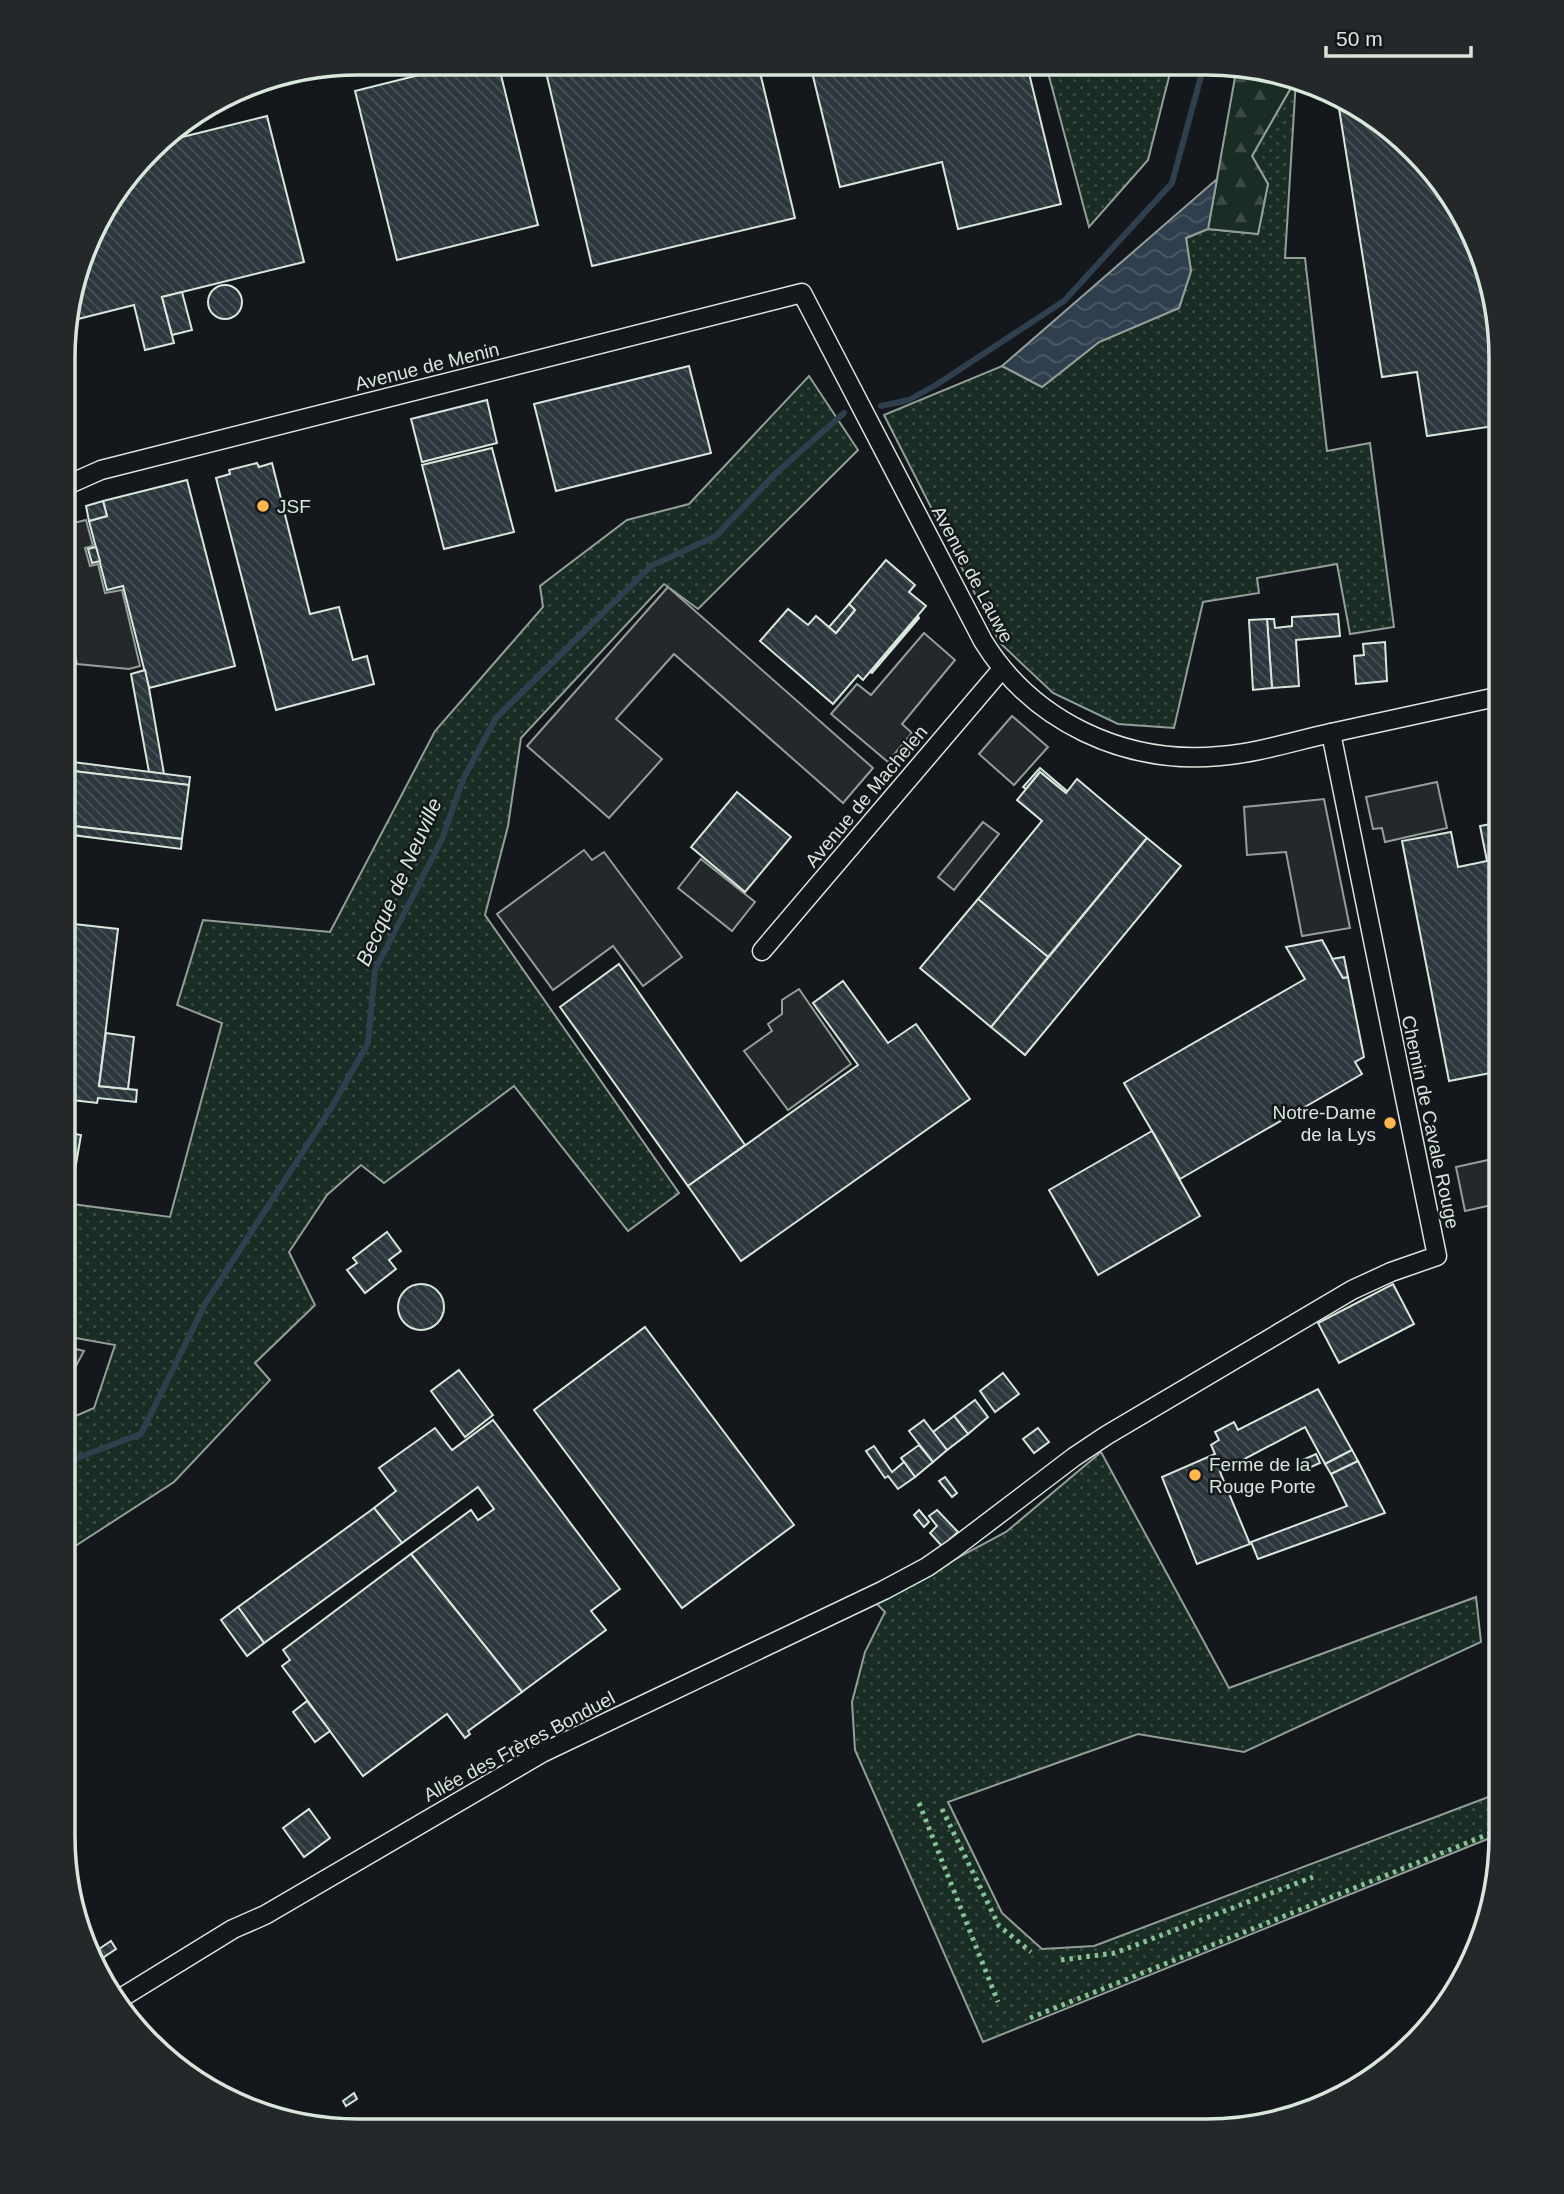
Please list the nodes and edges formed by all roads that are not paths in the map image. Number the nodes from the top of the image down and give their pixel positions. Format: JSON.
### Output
{"nodes":[{"id":1,"x":802,"y":293,"type":"joint"},
{"id":2,"x":75,"y":482,"type":"edge"},
{"id":3,"x":1002,"y":669,"type":"junction"},
{"id":4,"x":1489,"y":699,"type":"edge"},
{"id":5,"x":1331,"y":733,"type":"junction"},
{"id":6,"x":762,"y":951,"type":"dead end"},
{"id":7,"x":953,"y":1549,"type":"joint"},
{"id":8,"x":125,"y":1996,"type":"edge"}],
"edges":[{"from":1,"to":2,"type":"street","name":"Avenue de Menin"},
{"from":1,"to":3,"type":"street","name":"Avenue de Lauwe"},
{"from":3,"to":5,"type":"street","name":"Avenue de Lauwe"},
{"from":3,"to":6,"type":"street","name":"Avenue de Machelen"},
{"from":4,"to":5,"type":"street"},
{"from":5,"to":7,"type":"street","name":"Chemin de Cavale Rouge"},
{"from":7,"to":8,"type":"street","name":"Allée des Frères Bonduel"}]}
